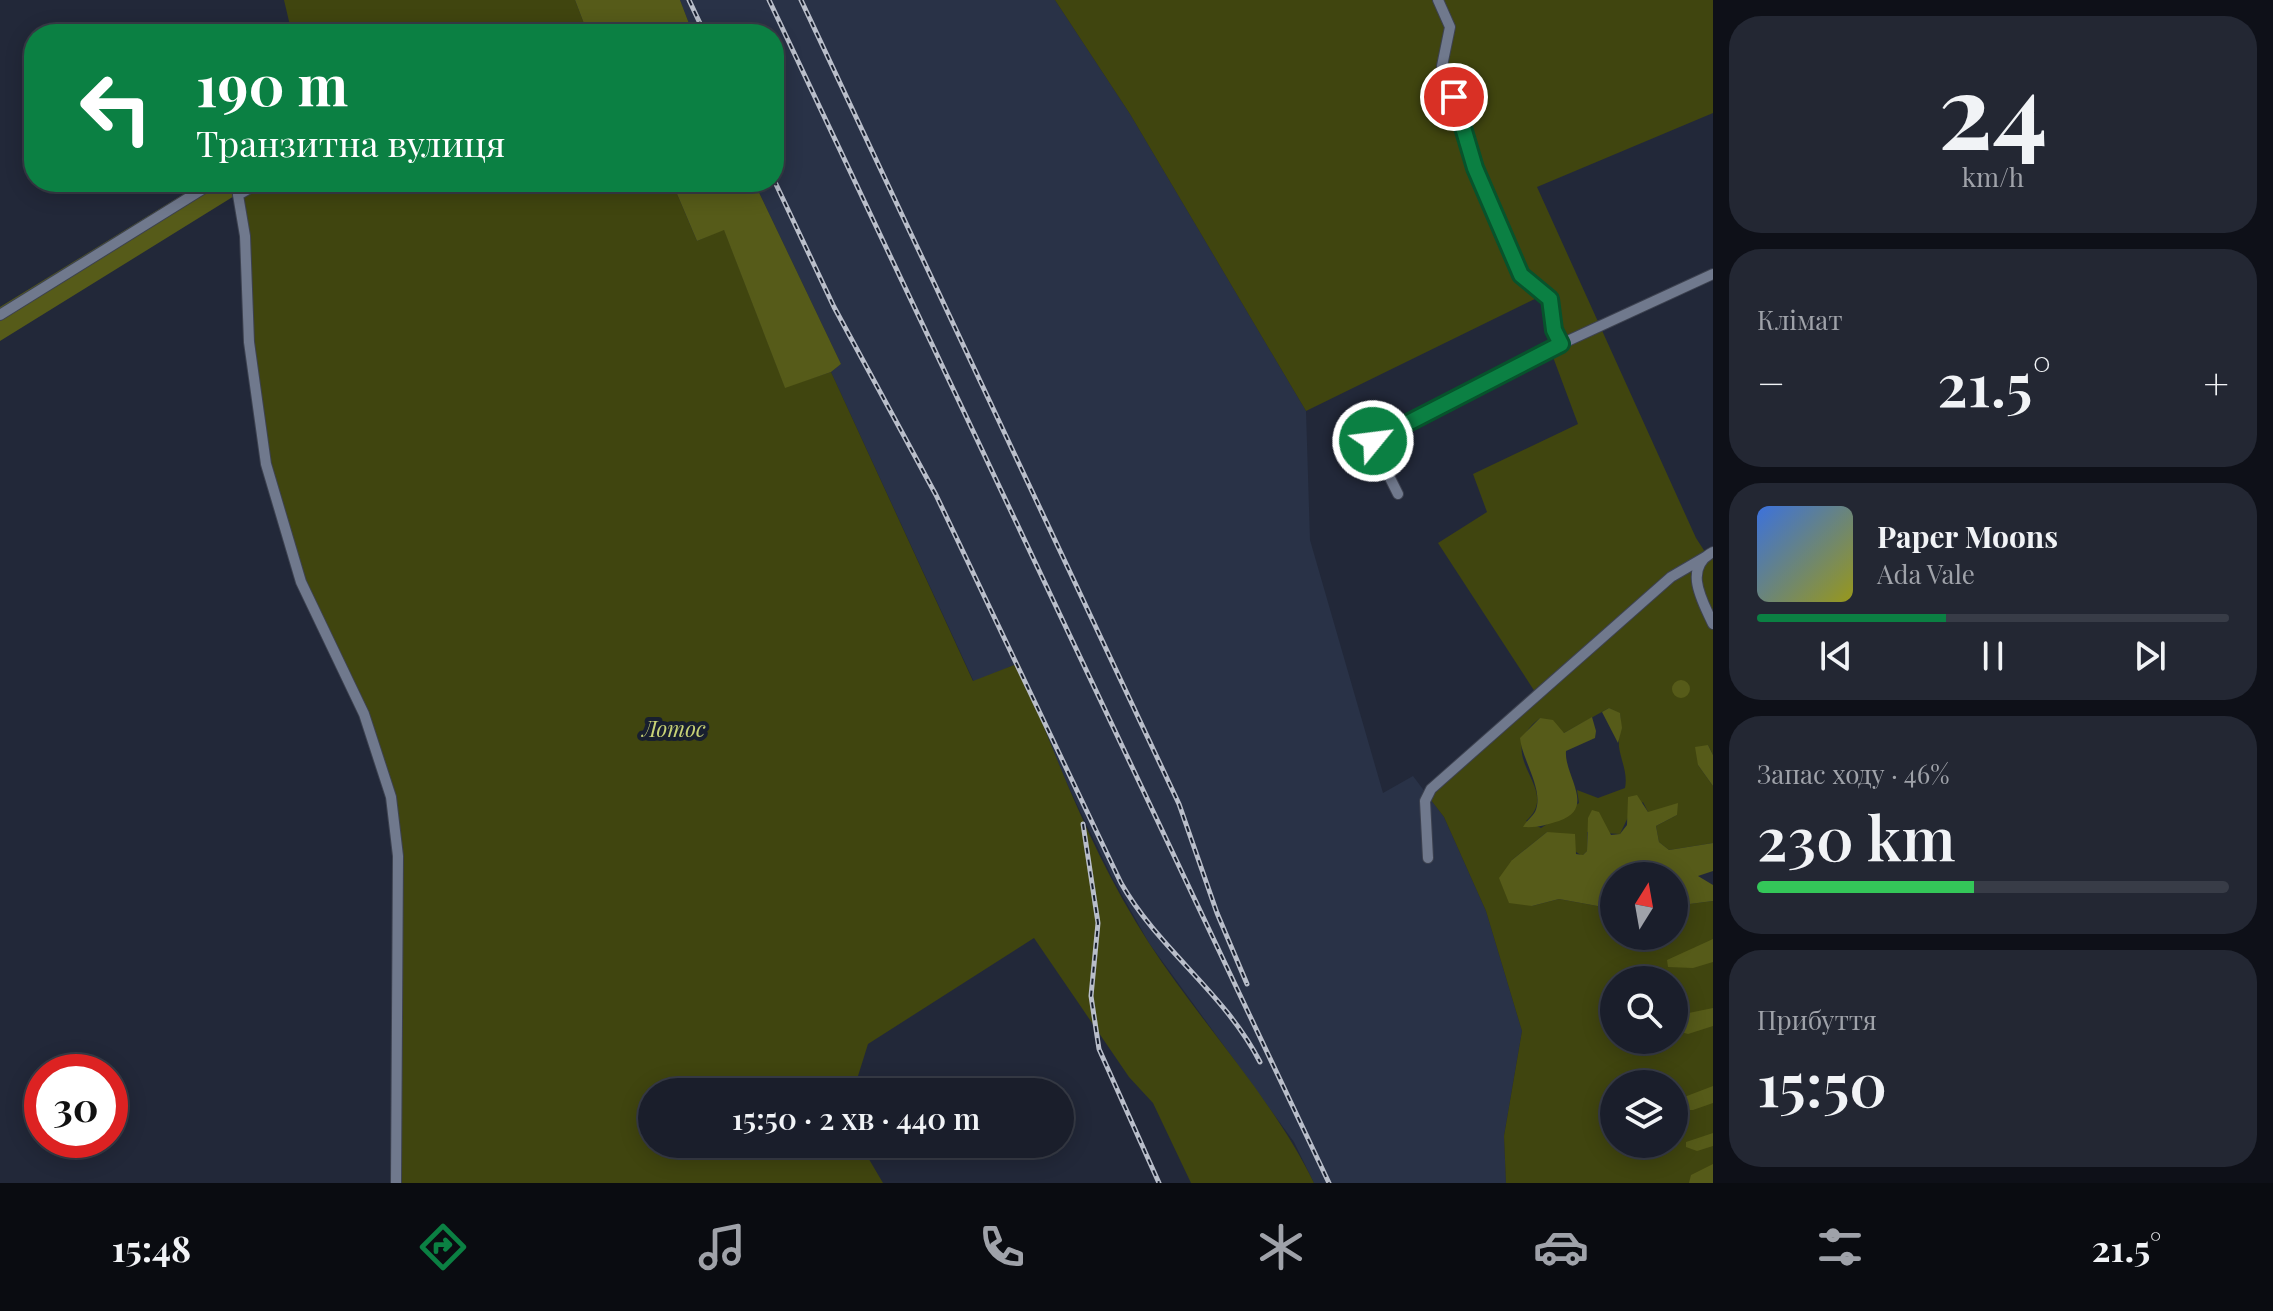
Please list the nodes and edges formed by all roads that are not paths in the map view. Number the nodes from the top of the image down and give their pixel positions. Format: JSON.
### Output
{"nodes":[{"id":1,"x":1438,"y":0,"type":"edge"},
{"id":2,"x":198,"y":192,"type":"edge"},
{"id":3,"x":243,"y":192,"type":"edge"},
{"id":4,"x":1713,"y":274,"type":"edge"},
{"id":5,"x":0,"y":315,"type":"edge"},
{"id":6,"x":1561,"y":344,"type":"junction"},
{"id":7,"x":1398,"y":494,"type":"dead end"},
{"id":8,"x":1710,"y":554,"type":"edge"},
{"id":9,"x":1713,"y":624,"type":"edge"},
{"id":10,"x":1428,"y":858,"type":"dead end"},
{"id":11,"x":396,"y":1183,"type":"edge"}],
"edges":[{"from":1,"to":6,"type":"street"},
{"from":2,"to":5,"type":"street"},
{"from":3,"to":11,"type":"street"},
{"from":4,"to":6,"type":"street"},
{"from":6,"to":7,"type":"street"},
{"from":8,"to":9,"type":"street"},
{"from":8,"to":10,"type":"street"}]}
